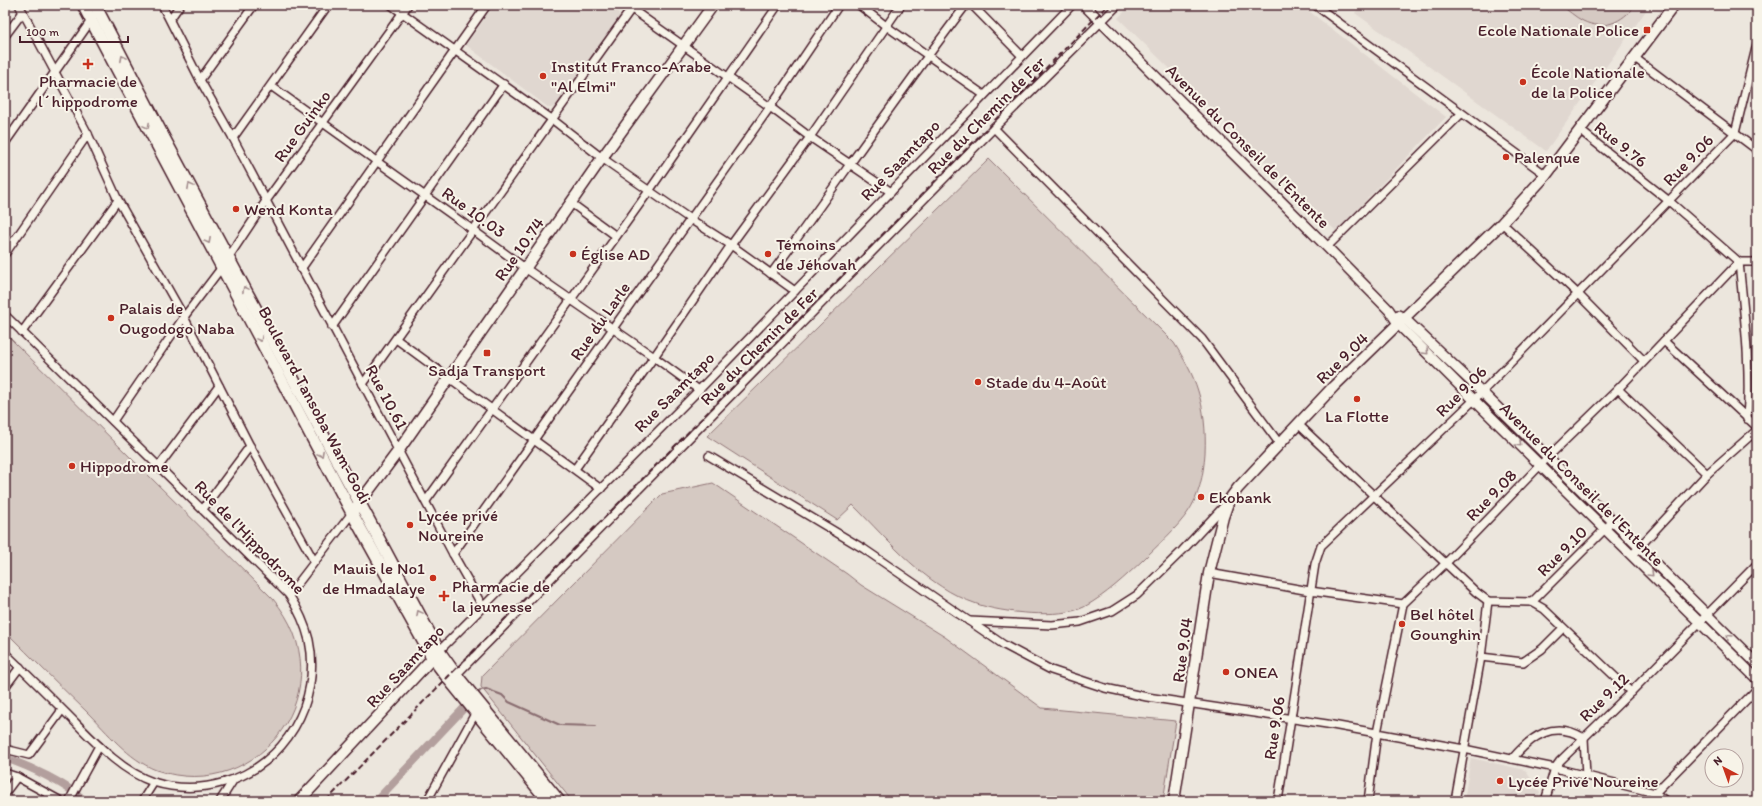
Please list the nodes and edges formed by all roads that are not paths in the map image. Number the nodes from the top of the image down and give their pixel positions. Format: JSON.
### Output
{"nodes":[{"id":1,"x":83,"y":5,"type":"edge"},
{"id":2,"x":162,"y":5,"type":"edge"},
{"id":3,"x":180,"y":5,"type":"edge"},
{"id":4,"x":254,"y":5,"type":"edge"},
{"id":5,"x":328,"y":5,"type":"edge"},
{"id":6,"x":391,"y":5,"type":"edge"},
{"id":7,"x":408,"y":5,"type":"edge"},
{"id":8,"x":487,"y":5,"type":"edge"},
{"id":9,"x":713,"y":5,"type":"edge"},
{"id":10,"x":778,"y":5,"type":"edge"},
{"id":11,"x":839,"y":5,"type":"edge"},
{"id":12,"x":859,"y":5,"type":"edge"},
{"id":13,"x":901,"y":5,"type":"edge"},
{"id":14,"x":966,"y":5,"type":"edge"},
{"id":15,"x":972,"y":5,"type":"edge"},
{"id":16,"x":1072,"y":5,"type":"edge"},
{"id":17,"x":1084,"y":5,"type":"edge"},
{"id":18,"x":1118,"y":5,"type":"edge"},
{"id":19,"x":1315,"y":5,"type":"edge"},
{"id":20,"x":1674,"y":5,"type":"edge"},
{"id":21,"x":630,"y":6,"type":"edge"},
{"id":22,"x":99,"y":7,"type":"edge"},
{"id":23,"x":21,"y":8,"type":"edge"},
{"id":24,"x":402,"y":12,"type":"junction"},
{"id":25,"x":170,"y":19,"type":"junction"},
{"id":26,"x":91,"y":20,"type":"junction"},
{"id":27,"x":1101,"y":22,"type":"junction"},
{"id":28,"x":886,"y":26,"type":"junction"},
{"id":29,"x":5,"y":36,"type":"edge"},
{"id":30,"x":1757,"y":44,"type":"edge"},
{"id":31,"x":683,"y":46,"type":"junction"},
{"id":32,"x":455,"y":50,"type":"junction"},
{"id":33,"x":928,"y":55,"type":"junction"},
{"id":34,"x":1022,"y":56,"type":"junction"},
{"id":35,"x":1635,"y":58,"type":"junction"},
{"id":36,"x":54,"y":73,"type":"junction"},
{"id":37,"x":727,"y":77,"type":"junction"},
{"id":38,"x":200,"y":80,"type":"junction"},
{"id":39,"x":504,"y":84,"type":"junction"},
{"id":40,"x":271,"y":86,"type":"junction"},
{"id":41,"x":984,"y":95,"type":"junction"},
{"id":42,"x":770,"y":107,"type":"junction"},
{"id":43,"x":1461,"y":114,"type":"junction"},
{"id":44,"x":553,"y":120,"type":"junction"},
{"id":45,"x":323,"y":123,"type":"junction"},
{"id":46,"x":994,"y":128,"type":"junction"},
{"id":47,"x":1581,"y":131,"type":"junction"},
{"id":48,"x":88,"y":134,"type":"junction"},
{"id":49,"x":1735,"y":134,"type":"junction"},
{"id":50,"x":810,"y":137,"type":"junction"},
{"id":51,"x":233,"y":138,"type":"junction"},
{"id":52,"x":5,"y":143,"type":"edge"},
{"id":53,"x":1757,"y":150,"type":"edge"},
{"id":54,"x":602,"y":158,"type":"junction"},
{"id":55,"x":377,"y":161,"type":"junction"},
{"id":56,"x":851,"y":165,"type":"junction"},
{"id":57,"x":1546,"y":175,"type":"junction"},
{"id":58,"x":649,"y":191,"type":"junction"},
{"id":59,"x":891,"y":192,"type":"junction"},
{"id":60,"x":425,"y":195,"type":"junction"},
{"id":61,"x":118,"y":200,"type":"junction"},
{"id":62,"x":266,"y":201,"type":"junction"},
{"id":63,"x":1669,"y":201,"type":"junction"},
{"id":64,"x":571,"y":203,"type":"junction"},
{"id":65,"x":690,"y":219,"type":"junction"},
{"id":66,"x":1502,"y":223,"type":"junction"},
{"id":67,"x":473,"y":230,"type":"junction"},
{"id":68,"x":616,"y":236,"type":"junction"},
{"id":69,"x":731,"y":245,"type":"junction"},
{"id":70,"x":1327,"y":247,"type":"junction"},
{"id":71,"x":5,"y":254,"type":"edge"},
{"id":72,"x":228,"y":257,"type":"junction"},
{"id":73,"x":1739,"y":262,"type":"junction"},
{"id":74,"x":1757,"y":262,"type":"edge"},
{"id":75,"x":222,"y":267,"type":"junction"},
{"id":76,"x":525,"y":268,"type":"junction"},
{"id":77,"x":301,"y":269,"type":"junction"},
{"id":78,"x":771,"y":274,"type":"junction"},
{"id":79,"x":795,"y":291,"type":"junction"},
{"id":80,"x":1578,"y":294,"type":"junction"},
{"id":81,"x":571,"y":299,"type":"junction"},
{"id":82,"x":5,"y":315,"type":"edge"},
{"id":83,"x":184,"y":317,"type":"junction"},
{"id":84,"x":1402,"y":322,"type":"junction"},
{"id":85,"x":332,"y":327,"type":"junction"},
{"id":86,"x":614,"y":328,"type":"junction"},
{"id":87,"x":22,"y":332,"type":"junction"},
{"id":88,"x":396,"y":338,"type":"junction"},
{"id":89,"x":1664,"y":341,"type":"junction"},
{"id":90,"x":654,"y":357,"type":"junction"},
{"id":91,"x":1644,"y":361,"type":"junction"},
{"id":92,"x":448,"y":378,"type":"junction"},
{"id":93,"x":363,"y":384,"type":"junction"},
{"id":94,"x":219,"y":386,"type":"junction"},
{"id":95,"x":1618,"y":389,"type":"junction"},
{"id":96,"x":699,"y":390,"type":"junction"},
{"id":97,"x":1482,"y":392,"type":"junction"},
{"id":98,"x":1474,"y":400,"type":"junction"},
{"id":99,"x":492,"y":409,"type":"junction"},
{"id":100,"x":1747,"y":419,"type":"junction"},
{"id":101,"x":113,"y":421,"type":"junction"},
{"id":102,"x":1299,"y":425,"type":"junction"},
{"id":103,"x":1757,"y":427,"type":"edge"},
{"id":104,"x":1757,"y":430,"type":"edge"},
{"id":105,"x":534,"y":440,"type":"junction"},
{"id":106,"x":1279,"y":443,"type":"junction"},
{"id":107,"x":250,"y":446,"type":"junction"},
{"id":108,"x":399,"y":450,"type":"junction"},
{"id":109,"x":709,"y":456,"type":"dead end"},
{"id":110,"x":1548,"y":457,"type":"junction"},
{"id":111,"x":1541,"y":465,"type":"junction"},
{"id":112,"x":159,"y":466,"type":"junction"},
{"id":113,"x":575,"y":469,"type":"junction"},
{"id":114,"x":1707,"y":474,"type":"junction"},
{"id":115,"x":600,"y":488,"type":"junction"},
{"id":116,"x":1374,"y":496,"type":"junction"},
{"id":117,"x":1229,"y":500,"type":"junction"},
{"id":118,"x":426,"y":501,"type":"junction"},
{"id":119,"x":359,"y":504,"type":"junction"},
{"id":120,"x":203,"y":509,"type":"junction"},
{"id":121,"x":352,"y":513,"type":"junction"},
{"id":122,"x":1613,"y":522,"type":"junction"},
{"id":123,"x":1606,"y":529,"type":"junction"},
{"id":124,"x":1638,"y":547,"type":"junction"},
{"id":125,"x":452,"y":554,"type":"junction"},
{"id":126,"x":1632,"y":555,"type":"junction"},
{"id":127,"x":314,"y":562,"type":"junction"},
{"id":128,"x":1445,"y":564,"type":"junction"},
{"id":129,"x":1757,"y":564,"type":"edge"},
{"id":130,"x":1209,"y":573,"type":"junction"},
{"id":131,"x":1310,"y":591,"type":"junction"},
{"id":132,"x":289,"y":596,"type":"junction"},
{"id":133,"x":1488,"y":601,"type":"junction"},
{"id":134,"x":1532,"y":602,"type":"junction"},
{"id":135,"x":1403,"y":604,"type":"junction"},
{"id":136,"x":483,"y":607,"type":"junction"},
{"id":137,"x":1707,"y":615,"type":"junction"},
{"id":138,"x":969,"y":621,"type":"junction"},
{"id":139,"x":1700,"y":623,"type":"junction"},
{"id":140,"x":1563,"y":628,"type":"junction"},
{"id":141,"x":5,"y":653,"type":"edge"},
{"id":142,"x":436,"y":654,"type":"junction"},
{"id":143,"x":1481,"y":657,"type":"junction"},
{"id":144,"x":1757,"y":664,"type":"edge"},
{"id":145,"x":20,"y":667,"type":"junction"},
{"id":146,"x":456,"y":675,"type":"junction"},
{"id":147,"x":1757,"y":679,"type":"edge"},
{"id":148,"x":5,"y":687,"type":"edge"},
{"id":149,"x":1757,"y":689,"type":"edge"},
{"id":150,"x":1631,"y":692,"type":"junction"},
{"id":151,"x":1190,"y":704,"type":"junction"},
{"id":152,"x":62,"y":710,"type":"junction"},
{"id":153,"x":476,"y":712,"type":"junction"},
{"id":154,"x":1291,"y":719,"type":"junction"},
{"id":155,"x":1377,"y":733,"type":"junction"},
{"id":156,"x":1584,"y":738,"type":"junction"},
{"id":157,"x":99,"y":746,"type":"junction"},
{"id":158,"x":1464,"y":749,"type":"junction"},
{"id":159,"x":5,"y":750,"type":"edge"},
{"id":160,"x":1512,"y":759,"type":"junction"},
{"id":161,"x":1555,"y":768,"type":"junction"},
{"id":162,"x":5,"y":773,"type":"edge"},
{"id":163,"x":1586,"y":776,"type":"junction"},
{"id":164,"x":17,"y":777,"type":"junction"},
{"id":165,"x":234,"y":779,"type":"junction"},
{"id":166,"x":154,"y":782,"type":"junction"},
{"id":167,"x":5,"y":793,"type":"edge"},
{"id":168,"x":1655,"y":793,"type":"junction"},
{"id":169,"x":61,"y":801,"type":"edge"},
{"id":170,"x":68,"y":801,"type":"edge"},
{"id":171,"x":142,"y":801,"type":"edge"},
{"id":172,"x":220,"y":801,"type":"edge"},
{"id":173,"x":299,"y":801,"type":"edge"},
{"id":174,"x":427,"y":801,"type":"edge"},
{"id":175,"x":548,"y":801,"type":"edge"},
{"id":176,"x":559,"y":801,"type":"edge"},
{"id":177,"x":1174,"y":801,"type":"edge"},
{"id":178,"x":1278,"y":801,"type":"edge"},
{"id":179,"x":1368,"y":801,"type":"edge"},
{"id":180,"x":1456,"y":801,"type":"edge"},
{"id":181,"x":1545,"y":801,"type":"edge"},
{"id":182,"x":1652,"y":801,"type":"edge"},
{"id":183,"x":1666,"y":801,"type":"edge"}],
"edges":[{"from":1,"to":26,"type":"main road","name":"Boulevard Tansoba Wam-Godi"},
{"from":2,"to":25,"type":"street","name":"Rue 10.61"},
{"from":3,"to":25,"type":"street"},
{"from":4,"to":38,"type":"street"},
{"from":5,"to":40,"type":"street"},
{"from":6,"to":24,"type":"street"},
{"from":7,"to":24,"type":"street","name":"Rue Guinko"},
{"from":8,"to":32,"type":"street"},
{"from":9,"to":31,"type":"main road","name":"Rue 10.74"},
{"from":10,"to":37,"type":"street"},
{"from":11,"to":42,"type":"street","name":"Rue du Larle"},
{"from":12,"to":28,"type":"street"},
{"from":13,"to":28,"type":"street"},
{"from":14,"to":33,"type":"street"},
{"from":15,"to":34,"type":"street"},
{"from":16,"to":34,"type":"street","name":"Rue Saamtapo"},
{"from":17,"to":27,"type":"street","name":"Avenue du Conseil de l'Entente"},
{"from":18,"to":27,"type":"street","name":"Rue du Chemin de Fer"},
{"from":19,"to":43,"type":"street"},
{"from":20,"to":35,"type":"main road","name":"Rue 9.04"},
{"from":21,"to":31,"type":"street"},
{"from":21,"to":44,"type":"street"},
{"from":22,"to":26,"type":"street"},
{"from":72,"to":22,"type":"main road","name":"Boulevard Tansoba Wam-Godi","one_way":true},
{"from":23,"to":29,"type":"street"},
{"from":23,"to":36,"type":"street"},
{"from":24,"to":32,"type":"street"},
{"from":24,"to":45,"type":"street","name":"Rue Guinko"},
{"from":25,"to":38,"type":"street","name":"Rue 10.61"},
{"from":26,"to":36,"type":"street"},
{"from":26,"to":75,"type":"main road","name":"Boulevard Tansoba Wam-Godi","one_way":true},
{"from":27,"to":46,"type":"street","name":"Rue du Chemin de Fer"},
{"from":27,"to":70,"type":"street","name":"Avenue du Conseil de l'Entente"},
{"from":28,"to":33,"type":"street"},
{"from":28,"to":50,"type":"street"},
{"from":30,"to":49,"type":"street","name":"Rue 9.06"},
{"from":31,"to":37,"type":"street"},
{"from":31,"to":54,"type":"main road","name":"Rue 10.74"},
{"from":32,"to":39,"type":"street"},
{"from":32,"to":55,"type":"street"},
{"from":33,"to":41,"type":"street"},
{"from":33,"to":56,"type":"street"},
{"from":34,"to":41,"type":"street","name":"Rue Saamtapo"},
{"from":35,"to":47,"type":"main road","name":"Rue 9.04"},
{"from":35,"to":49,"type":"street"},
{"from":36,"to":48,"type":"street"},
{"from":36,"to":52,"type":"street"},
{"from":37,"to":42,"type":"street"},
{"from":37,"to":58,"type":"street"},
{"from":38,"to":51,"type":"street","name":"Rue 10.61"},
{"from":39,"to":44,"type":"street"},
{"from":39,"to":60,"type":"street"},
{"from":40,"to":45,"type":"street","name":"Rue 10.03"},
{"from":40,"to":51,"type":"street"},
{"from":41,"to":59,"type":"street","name":"Rue Saamtapo"},
{"from":42,"to":50,"type":"street"},
{"from":42,"to":65,"type":"street","name":"Rue du Larle"},
{"from":43,"to":57,"type":"street"},
{"from":43,"to":70,"type":"street"},
{"from":44,"to":54,"type":"street"},
{"from":44,"to":67,"type":"street"},
{"from":45,"to":55,"type":"street","name":"Rue 10.03"},
{"from":45,"to":62,"type":"street","name":"Rue Guinko"},
{"from":46,"to":106,"type":"street"},
{"from":46,"to":146,"type":"street","name":"Rue du Chemin de Fer"},
{"from":47,"to":57,"type":"main road","name":"Rue 9.04"},
{"from":47,"to":63,"type":"street","name":"Rue 9.76"},
{"from":48,"to":61,"type":"street"},
{"from":48,"to":71,"type":"street"},
{"from":49,"to":53,"type":"street"},
{"from":49,"to":63,"type":"street","name":"Rue 9.06"},
{"from":50,"to":56,"type":"street"},
{"from":50,"to":69,"type":"street"},
{"from":51,"to":62,"type":"street","name":"Rue 10.61"},
{"from":54,"to":58,"type":"street"},
{"from":54,"to":64,"type":"main road","name":"Rue 10.74"},
{"from":55,"to":60,"type":"street","name":"Rue 10.03"},
{"from":55,"to":77,"type":"street"},
{"from":56,"to":59,"type":"street"},
{"from":56,"to":78,"type":"street"},
{"from":57,"to":66,"type":"main road","name":"Rue 9.04"},
{"from":58,"to":65,"type":"street"},
{"from":58,"to":68,"type":"street"},
{"from":59,"to":79,"type":"street","name":"Rue Saamtapo"},
{"from":60,"to":67,"type":"street","name":"Rue 10.03"},
{"from":60,"to":85,"type":"street"},
{"from":61,"to":83,"type":"street"},
{"from":61,"to":87,"type":"street"},
{"from":62,"to":72,"type":"street","name":"Rue Guinko"},
{"from":62,"to":77,"type":"street","name":"Rue 10.61"},
{"from":63,"to":73,"type":"street","name":"Rue 9.76"},
{"from":63,"to":80,"type":"street","name":"Rue 9.06"},
{"from":64,"to":68,"type":"street"},
{"from":64,"to":76,"type":"main road","name":"Rue 10.74"},
{"from":65,"to":69,"type":"street"},
{"from":65,"to":86,"type":"street","name":"Rue du Larle"},
{"from":66,"to":80,"type":"street"},
{"from":66,"to":84,"type":"main road","name":"Rue 9.04"},
{"from":67,"to":76,"type":"street","name":"Rue 10.03"},
{"from":67,"to":88,"type":"street"},
{"from":68,"to":81,"type":"street"},
{"from":69,"to":78,"type":"street"},
{"from":69,"to":90,"type":"street"},
{"from":70,"to":84,"type":"street","name":"Avenue du Conseil de l'Entente"},
{"from":72,"to":75,"type":"street","name":"Rue Guinko"},
{"from":119,"to":72,"type":"main road","name":"Boulevard Tansoba Wam-Godi","one_way":true},
{"from":73,"to":74,"type":"street"},
{"from":73,"to":89,"type":"street","name":"Rue 9.08"},
{"from":73,"to":100,"type":"street"},
{"from":75,"to":83,"type":"street","name":"Rue Guinko"},
{"from":75,"to":121,"type":"main road","name":"Boulevard Tansoba Wam-Godi","one_way":true},
{"from":76,"to":81,"type":"street","name":"Rue 10.03"},
{"from":76,"to":92,"type":"main road","name":"Rue 10.74"},
{"from":77,"to":85,"type":"street","name":"Rue 10.61"},
{"from":78,"to":79,"type":"street"},
{"from":79,"to":96,"type":"street","name":"Rue Saamtapo"},
{"from":80,"to":91,"type":"street"},
{"from":80,"to":97,"type":"street","name":"Rue 9.06"},
{"from":81,"to":86,"type":"street","name":"Rue 10.03"},
{"from":81,"to":99,"type":"street"},
{"from":82,"to":87,"type":"street","name":"Rue de l'Hippodrome"},
{"from":83,"to":94,"type":"street"},
{"from":83,"to":101,"type":"street","name":"Rue Guinko"},
{"from":84,"to":97,"type":"street","name":"Avenue du Conseil de l'Entente"},
{"from":84,"to":98,"type":"street","name":"Avenue du Conseil de l'Entente","one_way":true},
{"from":84,"to":102,"type":"main road","name":"Rue 9.04"},
{"from":85,"to":93,"type":"street","name":"Rue 10.61"},
{"from":86,"to":90,"type":"street","name":"Rue 10.03"},
{"from":86,"to":105,"type":"street","name":"Rue du Larle"},
{"from":87,"to":101,"type":"street","name":"Rue de l'Hippodrome"},
{"from":88,"to":92,"type":"street"},
{"from":88,"to":93,"type":"street"},
{"from":89,"to":91,"type":"street","name":"Rue 9.08"},
{"from":89,"to":100,"type":"street"},
{"from":90,"to":96,"type":"street","name":"Rue 10.03"},
{"from":90,"to":113,"type":"street"},
{"from":91,"to":95,"type":"street","name":"Rue 9.08"},
{"from":92,"to":99,"type":"street"},
{"from":92,"to":108,"type":"main road","name":"Rue 10.74"},
{"from":93,"to":108,"type":"street","name":"Rue 10.61"},
{"from":94,"to":107,"type":"street"},
{"from":94,"to":112,"type":"street"},
{"from":95,"to":110,"type":"street","name":"Rue 9.08"},
{"from":95,"to":114,"type":"street"},
{"from":96,"to":115,"type":"street","name":"Rue Saamtapo"},
{"from":97,"to":98,"type":"street","name":"Rue 9.06"},
{"from":97,"to":110,"type":"street","name":"Avenue du Conseil de l'Entente"},
{"from":98,"to":111,"type":"street","name":"Avenue du Conseil de l'Entente","one_way":true},
{"from":98,"to":116,"type":"street","name":"Rue 9.06"},
{"from":99,"to":105,"type":"street"},
{"from":99,"to":118,"type":"street"},
{"from":100,"to":103,"type":"street"},
{"from":101,"to":112,"type":"street","name":"Rue de l'Hippodrome"},
{"from":102,"to":106,"type":"main road","name":"Rue 9.04"},
{"from":102,"to":116,"type":"street"},
{"from":104,"to":114,"type":"street"},
{"from":105,"to":113,"type":"street"},
{"from":105,"to":125,"type":"street","name":"Rue du Larle"},
{"from":106,"to":117,"type":"main road","name":"Rue 9.04"},
{"from":107,"to":120,"type":"street"},
{"from":107,"to":127,"type":"street"},
{"from":108,"to":118,"type":"street","name":"Rue 10.61"},
{"from":108,"to":119,"type":"main road","name":"Rue 10.74"},
{"from":109,"to":138,"type":"street"},
{"from":110,"to":111,"type":"street","name":"Rue 9.08"},
{"from":110,"to":122,"type":"street","name":"Avenue du Conseil de l'Entente"},
{"from":111,"to":123,"type":"street","name":"Avenue du Conseil de l'Entente"},
{"from":111,"to":128,"type":"street","name":"Rue 9.08"},
{"from":112,"to":120,"type":"street","name":"Rue de l'Hippodrome"},
{"from":113,"to":115,"type":"street"},
{"from":114,"to":124,"type":"street"},
{"from":115,"to":136,"type":"street","name":"Rue Saamtapo"},
{"from":116,"to":128,"type":"street"},
{"from":116,"to":131,"type":"street","name":"Rue 9.06"},
{"from":117,"to":130,"type":"main road","name":"Rue 9.04"},
{"from":117,"to":138,"type":"street"},
{"from":118,"to":125,"type":"street","name":"Rue 10.61"},
{"from":119,"to":121,"type":"main road","name":"Rue 10.74"},
{"from":142,"to":119,"type":"main road","name":"Boulevard Tansoba Wam-Godi","one_way":true},
{"from":120,"to":132,"type":"street","name":"Rue de l'Hippodrome"},
{"from":121,"to":127,"type":"street"},
{"from":121,"to":142,"type":"main road","name":"Boulevard Tansoba Wam-Godi"},
{"from":122,"to":123,"type":"street","name":"Rue 9.10"},
{"from":122,"to":124,"type":"street","name":"Avenue du Conseil de l'Entente"},
{"from":123,"to":126,"type":"street","name":"Avenue du Conseil de l'Entente"},
{"from":123,"to":134,"type":"street","name":"Rue 9.10"},
{"from":124,"to":126,"type":"street"},
{"from":124,"to":137,"type":"street","name":"Avenue du Conseil de l'Entente"},
{"from":125,"to":136,"type":"street","name":"Rue 10.61"},
{"from":126,"to":139,"type":"street","name":"Avenue du Conseil de l'Entente","one_way":true},
{"from":127,"to":132,"type":"street"},
{"from":128,"to":133,"type":"street"},
{"from":128,"to":135,"type":"street","name":"Rue 9.08"},
{"from":129,"to":137,"type":"street","name":"Rue 9.12"},
{"from":130,"to":131,"type":"street"},
{"from":130,"to":151,"type":"main road","name":"Rue 9.04"},
{"from":131,"to":135,"type":"street"},
{"from":131,"to":154,"type":"street","name":"Rue 9.06"},
{"from":132,"to":165,"type":"street","name":"Rue de l'Hippodrome"},
{"from":133,"to":134,"type":"street"},
{"from":133,"to":143,"type":"street"},
{"from":134,"to":140,"type":"street"},
{"from":135,"to":155,"type":"street"},
{"from":136,"to":142,"type":"street","name":"Rue Saamtapo"},
{"from":137,"to":139,"type":"street","name":"Rue 9.12"},
{"from":144,"to":137,"type":"street","name":"Avenue du Conseil de l'Entente","one_way":true},
{"from":138,"to":151,"type":"street"},
{"from":139,"to":147,"type":"street","name":"Avenue du Conseil de l'Entente"},
{"from":139,"to":150,"type":"street","name":"Rue 9.12"},
{"from":140,"to":143,"type":"street"},
{"from":140,"to":150,"type":"street"},
{"from":141,"to":145,"type":"street","name":"Rue de l'Hippodrome"},
{"from":142,"to":146,"type":"main road","name":"Boulevard Tansoba Wam-Godi"},
{"from":142,"to":153,"type":"main road","name":"Boulevard Tansoba Wam-Godi"},
{"from":142,"to":173,"type":"main road","name":"Rue Saamtapo"},
{"from":143,"to":158,"type":"street"},
{"from":145,"to":148,"type":"street"},
{"from":145,"to":152,"type":"street","name":"Rue de l'Hippodrome"},
{"from":146,"to":176,"type":"main road","name":"Boulevard Tansoba Wam-Godi"},
{"from":149,"to":168,"type":"street"},
{"from":150,"to":156,"type":"street","name":"Rue 9.12"},
{"from":151,"to":154,"type":"street"},
{"from":151,"to":177,"type":"main road","name":"Rue 9.04"},
{"from":152,"to":157,"type":"street","name":"Rue de l'Hippodrome"},
{"from":152,"to":159,"type":"street"},
{"from":153,"to":174,"type":"street"},
{"from":153,"to":175,"type":"main road","name":"Boulevard Tansoba Wam-Godi"},
{"from":154,"to":155,"type":"street"},
{"from":154,"to":178,"type":"street","name":"Rue 9.06"},
{"from":155,"to":158,"type":"street"},
{"from":155,"to":179,"type":"street"},
{"from":156,"to":160,"type":"street"},
{"from":156,"to":161,"type":"street","name":"Rue 9.12"},
{"from":156,"to":163,"type":"street"},
{"from":157,"to":166,"type":"street","name":"Rue de l'Hippodrome"},
{"from":157,"to":170,"type":"street"},
{"from":158,"to":160,"type":"street"},
{"from":158,"to":180,"type":"street"},
{"from":160,"to":161,"type":"street"},
{"from":161,"to":163,"type":"street"},
{"from":161,"to":181,"type":"street","name":"Rue 9.12"},
{"from":162,"to":164,"type":"street"},
{"from":163,"to":168,"type":"street"},
{"from":164,"to":167,"type":"street"},
{"from":164,"to":169,"type":"street"},
{"from":165,"to":166,"type":"street","name":"Rue de l'Hippodrome"},
{"from":165,"to":172,"type":"street"},
{"from":166,"to":171,"type":"street"},
{"from":168,"to":182,"type":"street"},
{"from":168,"to":183,"type":"street"}]}
